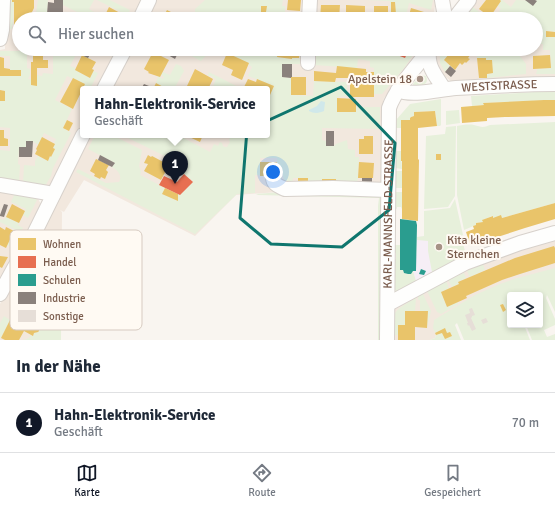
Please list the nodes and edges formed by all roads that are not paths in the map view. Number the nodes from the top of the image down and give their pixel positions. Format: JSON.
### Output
{"nodes":[{"id":1,"x":3,"y":0,"type":"edge"},
{"id":2,"x":149,"y":0,"type":"edge"},
{"id":3,"x":310,"y":0,"type":"edge"},
{"id":4,"x":442,"y":0,"type":"edge"},
{"id":5,"x":469,"y":0,"type":"edge"},
{"id":6,"x":143,"y":12,"type":"edge"},
{"id":7,"x":309,"y":12,"type":"edge"},
{"id":8,"x":444,"y":12,"type":"edge"},
{"id":9,"x":460,"y":12,"type":"edge"},
{"id":10,"x":0,"y":39,"type":"edge"},
{"id":11,"x":121,"y":56,"type":"edge"},
{"id":12,"x":425,"y":56,"type":"edge"},
{"id":13,"x":428,"y":56,"type":"edge"},
{"id":14,"x":555,"y":84,"type":"edge"},
{"id":15,"x":106,"y":86,"type":"edge"},
{"id":16,"x":444,"y":89,"type":"junction"},
{"id":17,"x":398,"y":90,"type":"junction"},
{"id":18,"x":82,"y":138,"type":"edge"},
{"id":19,"x":273,"y":178,"type":"dead end"},
{"id":20,"x":0,"y":185,"type":"edge"},
{"id":21,"x":388,"y":190,"type":"junction"},
{"id":22,"x":53,"y":195,"type":"junction"},
{"id":23,"x":36,"y":230,"type":"edge"},
{"id":24,"x":555,"y":233,"type":"edge"},
{"id":25,"x":10,"y":276,"type":"edge"},
{"id":26,"x":0,"y":294,"type":"edge"},
{"id":27,"x":388,"y":304,"type":"junction"},
{"id":28,"x":387,"y":340,"type":"edge"}],
"edges":[{"from":1,"to":10,"type":"street"},
{"from":2,"to":6,"type":"street"},
{"from":3,"to":7,"type":"street"},
{"from":4,"to":8,"type":"street"},
{"from":5,"to":9,"type":"street"},
{"from":11,"to":15,"type":"street"},
{"from":12,"to":17,"type":"street","name":"KARL-MANNSFELD-STRASSE"},
{"from":13,"to":16,"type":"street","name":"WESTSTRASSE"},
{"from":14,"to":16,"type":"street","name":"WESTSTRASSE"},
{"from":16,"to":17,"type":"street","name":"WESTSTRASSE"},
{"from":17,"to":21,"type":"street","name":"KARL-MANNSFELD-STRASSE"},
{"from":18,"to":22,"type":"street"},
{"from":19,"to":21,"type":"street"},
{"from":20,"to":22,"type":"street"},
{"from":21,"to":27,"type":"street","name":"KARL-MANNSFELD-STRASSE"},
{"from":22,"to":23,"type":"street"},
{"from":24,"to":27,"type":"street"},
{"from":25,"to":26,"type":"street"},
{"from":27,"to":28,"type":"street","name":"KARL-MANNSFELD-STRASSE"}]}
